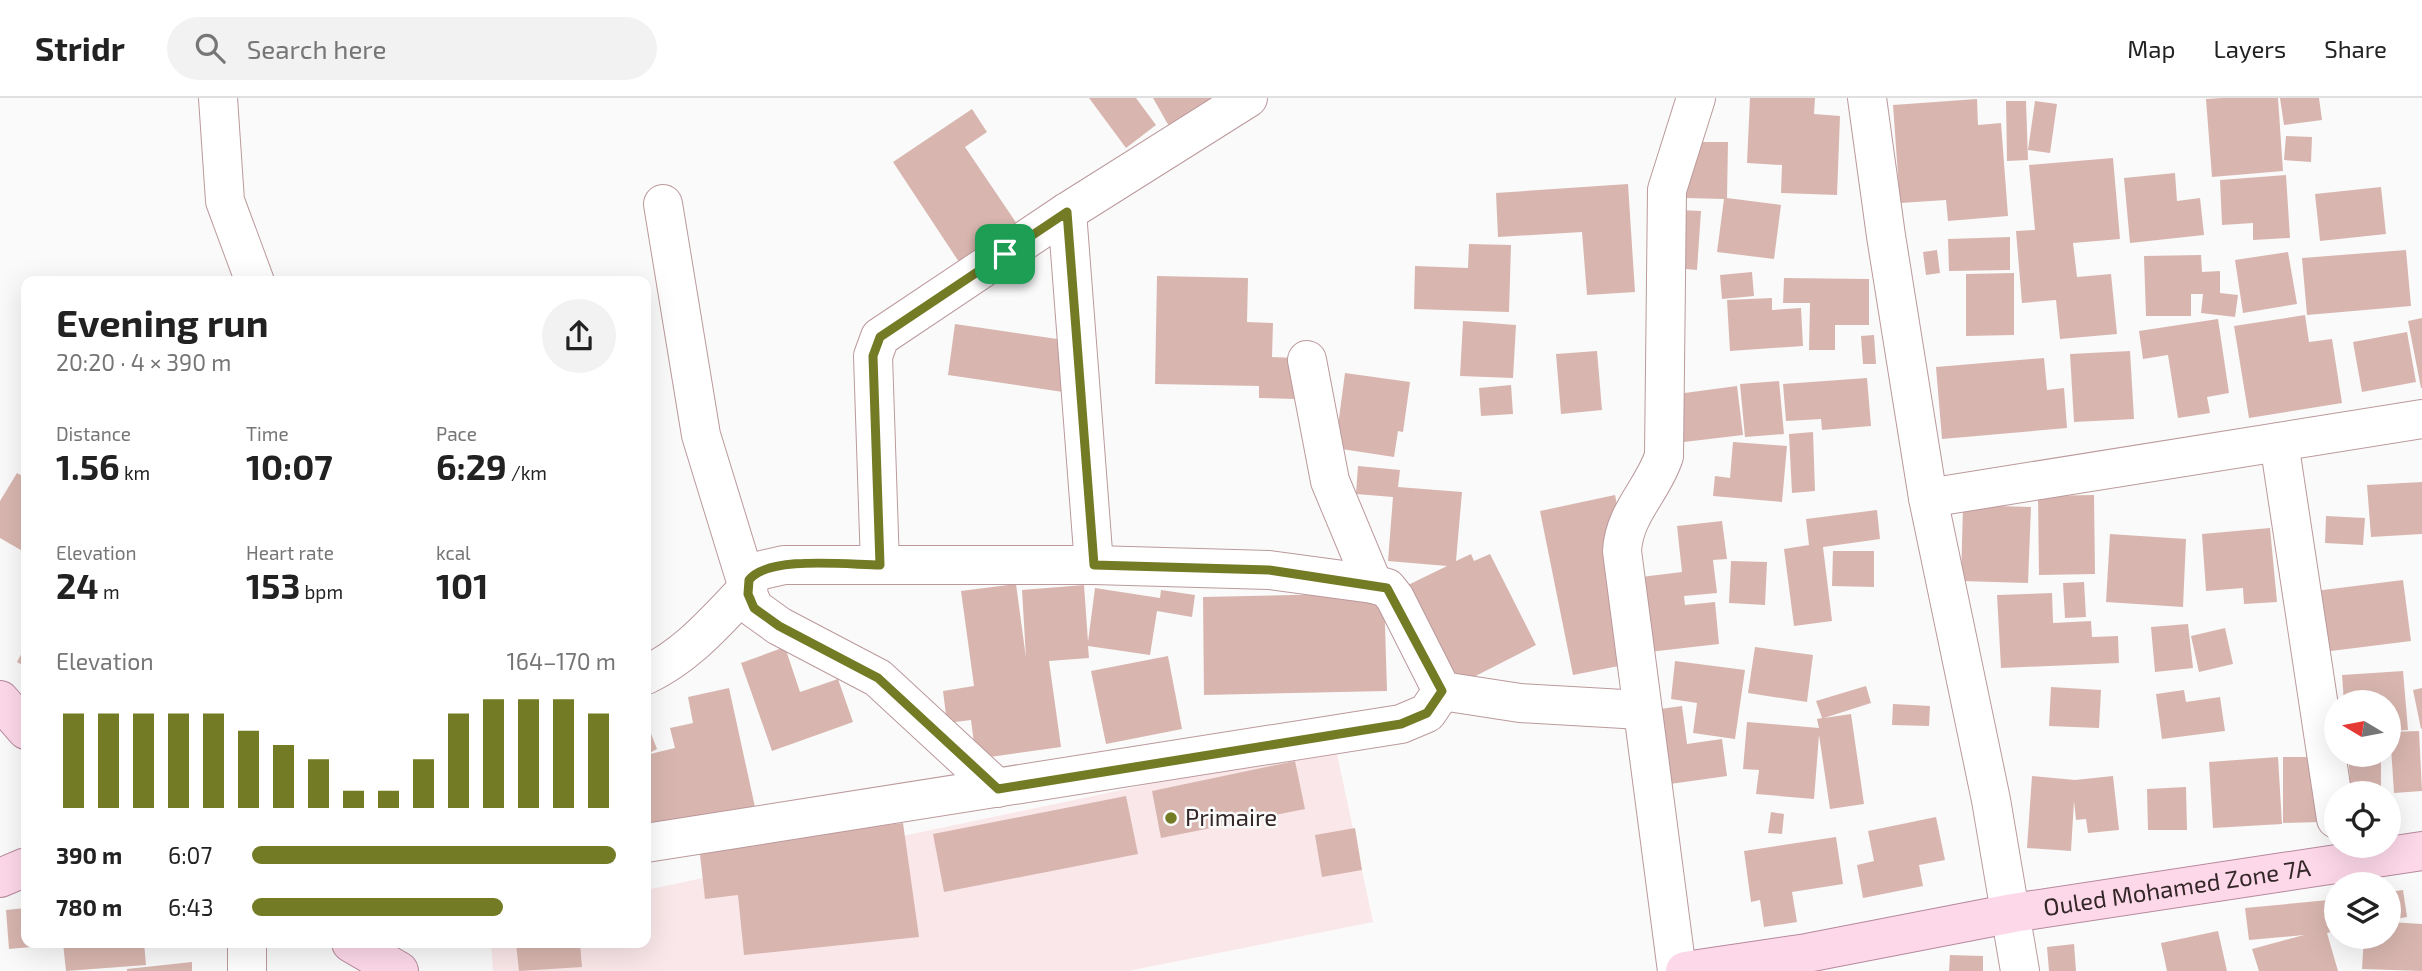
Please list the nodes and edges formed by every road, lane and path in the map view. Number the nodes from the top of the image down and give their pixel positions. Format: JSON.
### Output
{"nodes":[{"id":1,"x":218,"y":98,"type":"edge"},
{"id":2,"x":1248,"y":98,"type":"edge"},
{"id":3,"x":1696,"y":98,"type":"edge"},
{"id":4,"x":1867,"y":98,"type":"edge"},
{"id":5,"x":663,"y":204,"type":"dead end"},
{"id":6,"x":1067,"y":212,"type":"junction"},
{"id":7,"x":253,"y":276,"type":"edge"},
{"id":8,"x":1307,"y":360,"type":"dead end"},
{"id":9,"x":2422,"y":419,"type":"edge"},
{"id":10,"x":2279,"y":442,"type":"junction"},
{"id":11,"x":1928,"y":498,"type":"junction"},
{"id":12,"x":880,"y":565,"type":"junction"},
{"id":13,"x":1094,"y":565,"type":"junction"},
{"id":14,"x":1373,"y":584,"type":"junction"},
{"id":15,"x":748,"y":588,"type":"junction"},
{"id":16,"x":651,"y":672,"type":"edge"},
{"id":17,"x":1442,"y":691,"type":"junction"},
{"id":18,"x":0,"y":700,"type":"edge"},
{"id":19,"x":1641,"y":710,"type":"junction"},
{"id":20,"x":21,"y":724,"type":"edge"},
{"id":21,"x":2330,"y":781,"type":"edge"},
{"id":22,"x":998,"y":789,"type":"junction"},
{"id":23,"x":651,"y":842,"type":"edge"},
{"id":24,"x":2422,"y":851,"type":"edge"},
{"id":25,"x":2401,"y":852,"type":"edge"},
{"id":26,"x":2324,"y":857,"type":"edge"},
{"id":27,"x":21,"y":869,"type":"edge"},
{"id":28,"x":0,"y":878,"type":"edge"},
{"id":29,"x":2013,"y":913,"type":"junction"},
{"id":30,"x":247,"y":948,"type":"edge"},
{"id":31,"x":359,"y":948,"type":"edge"},
{"id":32,"x":247,"y":971,"type":"edge"},
{"id":33,"x":398,"y":971,"type":"edge"},
{"id":34,"x":1677,"y":971,"type":"edge"},
{"id":35,"x":1685,"y":971,"type":"edge"},
{"id":36,"x":2021,"y":971,"type":"edge"}],
"edges":[{"from":1,"to":7,"type":"street"},
{"from":2,"to":6,"type":"street"},
{"from":3,"to":19,"type":"street"},
{"from":4,"to":11,"type":"street"},
{"from":5,"to":15,"type":"street"},
{"from":6,"to":12,"type":"street"},
{"from":6,"to":13,"type":"street"},
{"from":8,"to":14,"type":"street"},
{"from":9,"to":10,"type":"street"},
{"from":10,"to":11,"type":"street"},
{"from":10,"to":21,"type":"street"},
{"from":11,"to":29,"type":"street"},
{"from":12,"to":13,"type":"street"},
{"from":12,"to":15,"type":"street"},
{"from":13,"to":14,"type":"street"},
{"from":14,"to":17,"type":"street"},
{"from":15,"to":16,"type":"street"},
{"from":15,"to":22,"type":"street"},
{"from":17,"to":19,"type":"street"},
{"from":17,"to":22,"type":"street"},
{"from":18,"to":20,"type":"main road"},
{"from":19,"to":34,"type":"street"},
{"from":22,"to":23,"type":"street"},
{"from":24,"to":25,"type":"main road","name":"Ouled Mohamed Zone 7A"},
{"from":26,"to":29,"type":"main road","name":"Ouled Mohamed Zone 7A"},
{"from":27,"to":28,"type":"main road"},
{"from":29,"to":35,"type":"main road","name":"Ouled Mohamed Zone 7A"},
{"from":29,"to":36,"type":"street"},
{"from":30,"to":32,"type":"street"},
{"from":31,"to":33,"type":"main road"}]}
